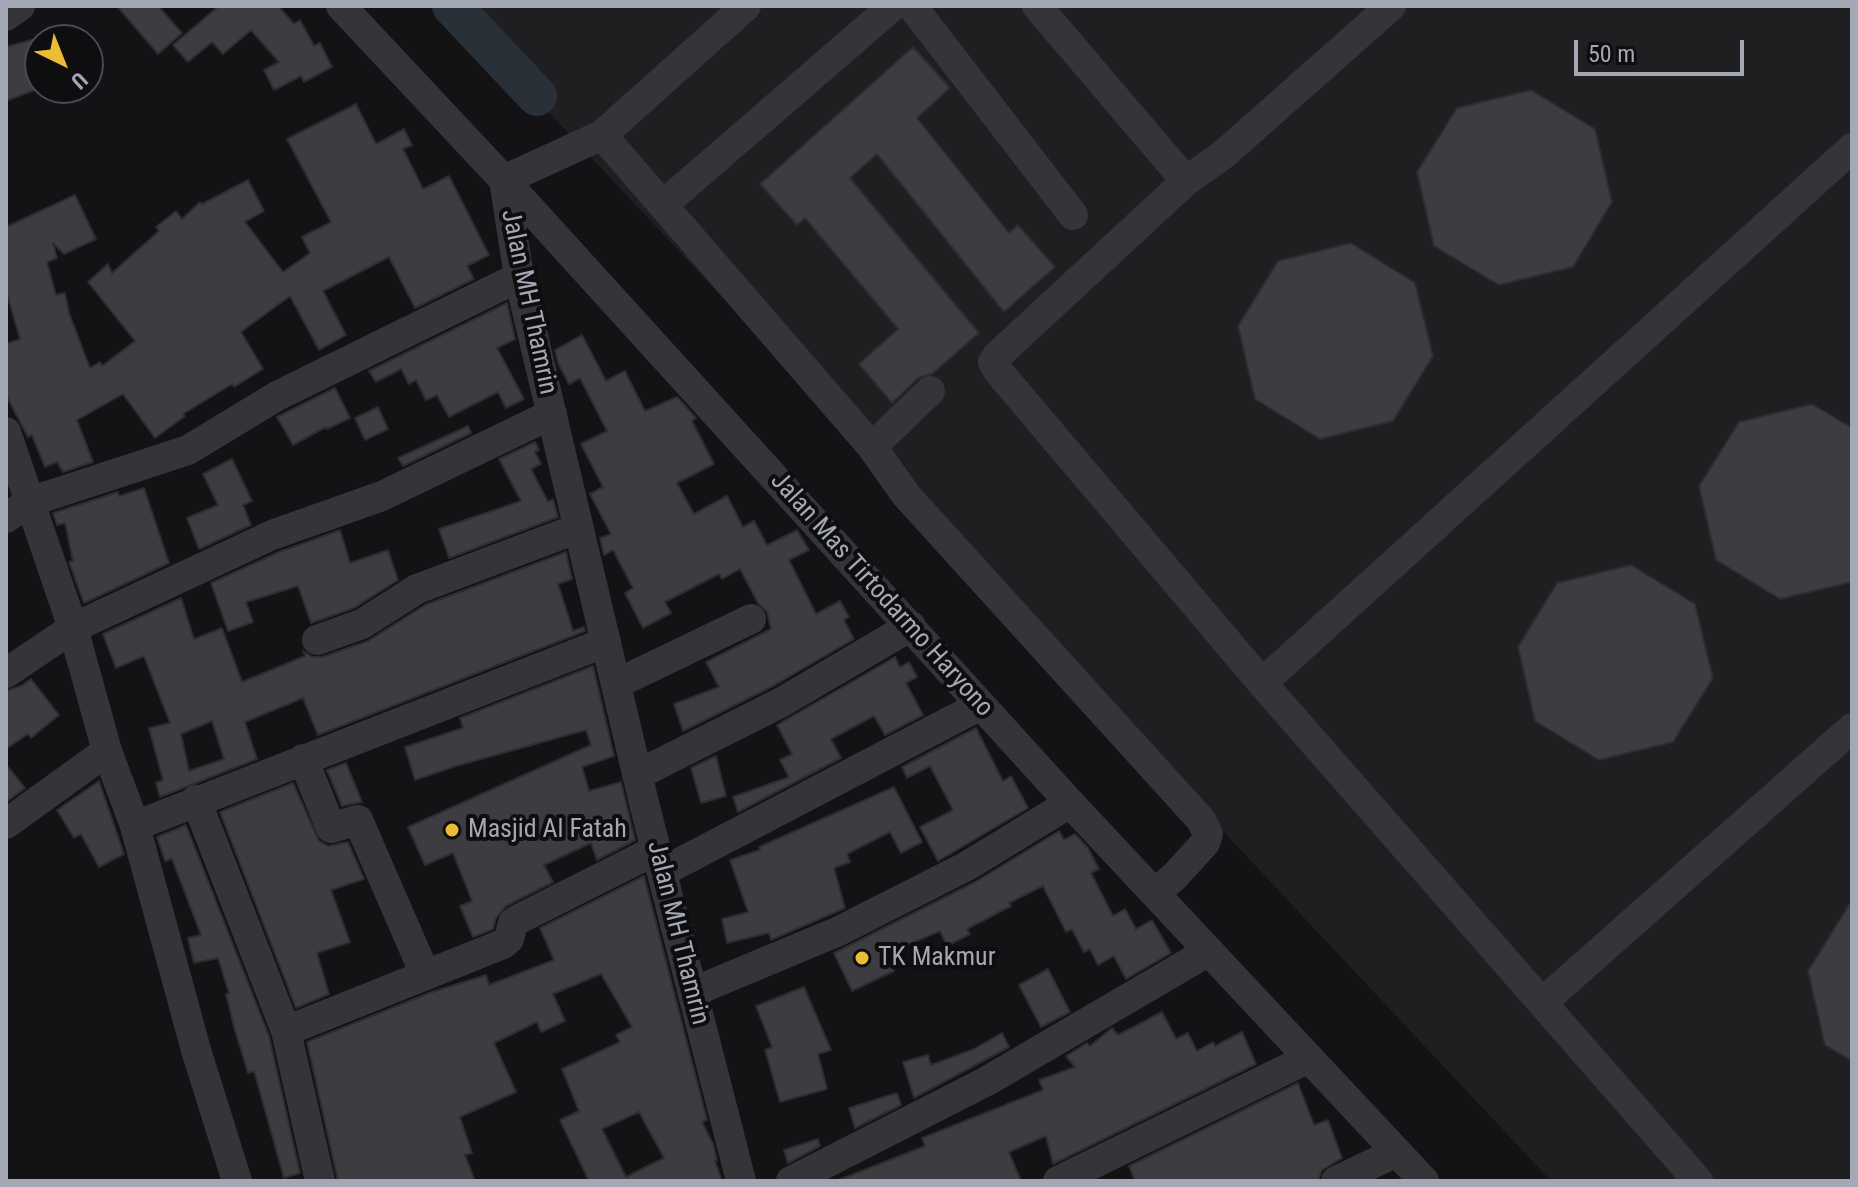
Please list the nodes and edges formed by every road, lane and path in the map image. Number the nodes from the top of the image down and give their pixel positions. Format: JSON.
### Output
{"nodes":[{"id":1,"x":20,"y":6,"type":"edge"},
{"id":2,"x":341,"y":6,"type":"edge"},
{"id":3,"x":746,"y":6,"type":"edge"},
{"id":4,"x":893,"y":6,"type":"edge"},
{"id":5,"x":912,"y":6,"type":"edge"},
{"id":6,"x":1037,"y":6,"type":"edge"},
{"id":7,"x":1391,"y":6,"type":"edge"},
{"id":8,"x":6,"y":16,"type":"edge"},
{"id":9,"x":602,"y":135,"type":"junction"},
{"id":10,"x":1852,"y":148,"type":"edge"},
{"id":11,"x":504,"y":180,"type":"junction"},
{"id":12,"x":1186,"y":181,"type":"junction"},
{"id":13,"x":664,"y":204,"type":"junction"},
{"id":14,"x":1073,"y":215,"type":"dead end"},
{"id":15,"x":519,"y":277,"type":"junction"},
{"id":16,"x":930,"y":391,"type":"dead end"},
{"id":17,"x":552,"y":414,"type":"junction"},
{"id":18,"x":6,"y":432,"type":"edge"},
{"id":19,"x":872,"y":447,"type":"junction"},
{"id":20,"x":18,"y":510,"type":"edge"},
{"id":21,"x":579,"y":528,"type":"junction"},
{"id":22,"x":751,"y":619,"type":"dead end"},
{"id":23,"x":911,"y":626,"type":"junction"},
{"id":24,"x":73,"y":628,"type":"junction"},
{"id":25,"x":317,"y":640,"type":"dead end"},
{"id":26,"x":606,"y":642,"type":"junction"},
{"id":27,"x":6,"y":673,"type":"edge"},
{"id":28,"x":1262,"y":683,"type":"junction"},
{"id":29,"x":616,"y":684,"type":"junction"},
{"id":30,"x":981,"y":705,"type":"junction"},
{"id":31,"x":1852,"y":728,"type":"edge"},
{"id":32,"x":107,"y":751,"type":"junction"},
{"id":33,"x":303,"y":759,"type":"junction"},
{"id":34,"x":637,"y":775,"type":"junction"},
{"id":35,"x":196,"y":800,"type":"junction"},
{"id":36,"x":1070,"y":803,"type":"junction"},
{"id":37,"x":6,"y":824,"type":"edge"},
{"id":38,"x":135,"y":826,"type":"junction"},
{"id":39,"x":659,"y":861,"type":"junction"},
{"id":40,"x":1156,"y":892,"type":"junction"},
{"id":41,"x":1209,"y":951,"type":"junction"},
{"id":42,"x":425,"y":974,"type":"junction"},
{"id":43,"x":693,"y":992,"type":"junction"},
{"id":44,"x":1543,"y":1002,"type":"junction"},
{"id":45,"x":286,"y":1031,"type":"junction"},
{"id":46,"x":1309,"y":1058,"type":"junction"},
{"id":47,"x":1397,"y":1152,"type":"junction"},
{"id":48,"x":237,"y":1181,"type":"edge"},
{"id":49,"x":320,"y":1181,"type":"edge"},
{"id":50,"x":741,"y":1181,"type":"edge"},
{"id":51,"x":791,"y":1181,"type":"edge"},
{"id":52,"x":1058,"y":1181,"type":"edge"},
{"id":53,"x":1336,"y":1181,"type":"edge"},
{"id":54,"x":1424,"y":1181,"type":"edge"},
{"id":55,"x":1698,"y":1181,"type":"edge"}],
"edges":[{"from":1,"to":8,"type":"street"},
{"from":2,"to":11,"type":"street","name":"Jalan Mas Tirtodarmo Haryono"},
{"from":3,"to":9,"type":"street","name":"Jalan MH Thamrin"},
{"from":4,"to":13,"type":"street"},
{"from":5,"to":14,"type":"street"},
{"from":6,"to":12,"type":"street"},
{"from":7,"to":12,"type":"street"},
{"from":9,"to":11,"type":"street","name":"Jalan MH Thamrin"},
{"from":9,"to":13,"type":"street"},
{"from":10,"to":28,"type":"street"},
{"from":11,"to":15,"type":"street","name":"Jalan MH Thamrin"},
{"from":11,"to":23,"type":"street","name":"Jalan Mas Tirtodarmo Haryono"},
{"from":12,"to":28,"type":"street"},
{"from":13,"to":19,"type":"street"},
{"from":15,"to":17,"type":"street","name":"Jalan MH Thamrin"},
{"from":15,"to":20,"type":"street"},
{"from":16,"to":19,"type":"street"},
{"from":17,"to":21,"type":"street","name":"Jalan MH Thamrin"},
{"from":17,"to":24,"type":"street"},
{"from":18,"to":20,"type":"street"},
{"from":19,"to":40,"type":"street"},
{"from":20,"to":24,"type":"street"},
{"from":21,"to":25,"type":"street"},
{"from":21,"to":26,"type":"street","name":"Jalan MH Thamrin"},
{"from":22,"to":29,"type":"street"},
{"from":23,"to":30,"type":"street","name":"Jalan Mas Tirtodarmo Haryono"},
{"from":23,"to":34,"type":"street"},
{"from":24,"to":27,"type":"street"},
{"from":24,"to":32,"type":"street"},
{"from":26,"to":29,"type":"street","name":"Jalan MH Thamrin"},
{"from":26,"to":33,"type":"street"},
{"from":28,"to":44,"type":"street"},
{"from":29,"to":34,"type":"street","name":"Jalan MH Thamrin"},
{"from":30,"to":36,"type":"street","name":"Jalan Mas Tirtodarmo Haryono"},
{"from":30,"to":39,"type":"street"},
{"from":31,"to":44,"type":"street"},
{"from":32,"to":37,"type":"street"},
{"from":32,"to":38,"type":"street"},
{"from":33,"to":35,"type":"street"},
{"from":33,"to":42,"type":"street"},
{"from":34,"to":39,"type":"street","name":"Jalan MH Thamrin"},
{"from":35,"to":38,"type":"street"},
{"from":35,"to":45,"type":"street"},
{"from":36,"to":40,"type":"street","name":"Jalan Mas Tirtodarmo Haryono"},
{"from":36,"to":43,"type":"street"},
{"from":38,"to":48,"type":"street"},
{"from":39,"to":42,"type":"street"},
{"from":39,"to":43,"type":"street","name":"Jalan MH Thamrin"},
{"from":40,"to":41,"type":"street","name":"Jalan Mas Tirtodarmo Haryono"},
{"from":41,"to":46,"type":"street","name":"Jalan Mas Tirtodarmo Haryono"},
{"from":41,"to":51,"type":"street"},
{"from":42,"to":45,"type":"street"},
{"from":43,"to":50,"type":"street","name":"Jalan MH Thamrin"},
{"from":44,"to":55,"type":"street"},
{"from":45,"to":49,"type":"street"},
{"from":46,"to":47,"type":"street","name":"Jalan Mas Tirtodarmo Haryono"},
{"from":46,"to":52,"type":"street"},
{"from":47,"to":53,"type":"street"},
{"from":47,"to":54,"type":"street","name":"Jalan Mas Tirtodarmo Haryono"}]}
